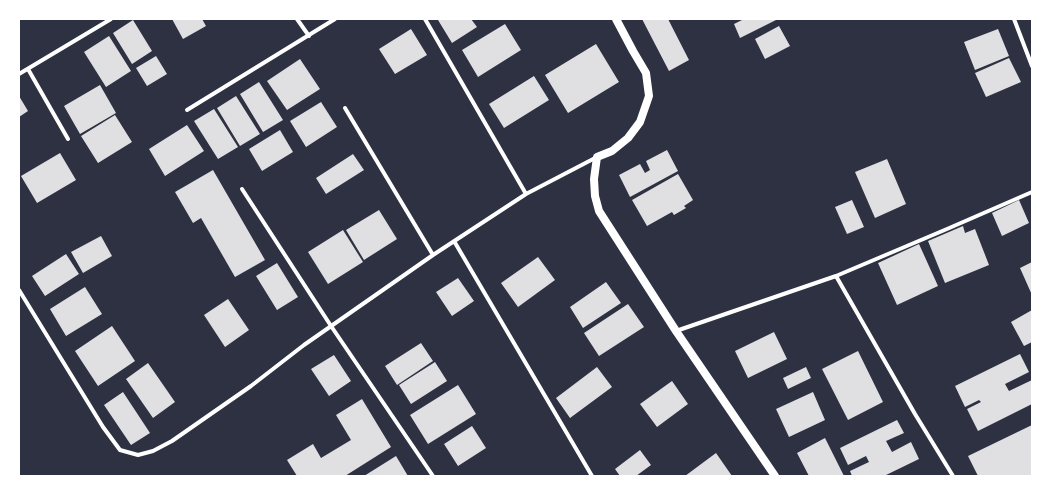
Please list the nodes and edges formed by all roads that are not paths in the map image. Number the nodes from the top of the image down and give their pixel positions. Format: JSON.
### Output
{"nodes":[{"id":1,"x":111,"y":19,"type":"edge"},
{"id":2,"x":297,"y":19,"type":"edge"},
{"id":3,"x":335,"y":19,"type":"edge"},
{"id":4,"x":425,"y":19,"type":"edge"},
{"id":5,"x":616,"y":19,"type":"edge"},
{"id":6,"x":1014,"y":19,"type":"edge"},
{"id":7,"x":309,"y":36,"type":"junction"},
{"id":8,"x":1032,"y":66,"type":"edge"},
{"id":9,"x":28,"y":68,"type":"junction"},
{"id":10,"x":19,"y":74,"type":"edge"},
{"id":11,"x":345,"y":108,"type":"dead end"},
{"id":12,"x":187,"y":110,"type":"dead end"},
{"id":13,"x":68,"y":139,"type":"dead end"},
{"id":14,"x":597,"y":157,"type":"junction"},
{"id":15,"x":242,"y":189,"type":"dead end"},
{"id":16,"x":1032,"y":192,"type":"edge"},
{"id":17,"x":526,"y":194,"type":"junction"},
{"id":18,"x":454,"y":241,"type":"junction"},
{"id":19,"x":433,"y":255,"type":"junction"},
{"id":20,"x":836,"y":276,"type":"junction"},
{"id":21,"x":19,"y":290,"type":"edge"},
{"id":22,"x":331,"y":326,"type":"junction"},
{"id":23,"x":676,"y":331,"type":"junction"},
{"id":24,"x":433,"y":476,"type":"edge"},
{"id":25,"x":592,"y":476,"type":"edge"},
{"id":26,"x":775,"y":476,"type":"edge"},
{"id":27,"x":953,"y":476,"type":"edge"}],
"edges":[{"from":1,"to":9,"type":"street"},
{"from":2,"to":7,"type":"street"},
{"from":3,"to":7,"type":"street"},
{"from":4,"to":17,"type":"street"},
{"from":5,"to":14,"type":"main road"},
{"from":6,"to":8,"type":"street"},
{"from":7,"to":12,"type":"street"},
{"from":9,"to":10,"type":"street"},
{"from":9,"to":13,"type":"street"},
{"from":11,"to":19,"type":"street"},
{"from":14,"to":17,"type":"street"},
{"from":14,"to":23,"type":"main road"},
{"from":15,"to":22,"type":"street"},
{"from":16,"to":20,"type":"street"},
{"from":17,"to":18,"type":"street"},
{"from":18,"to":19,"type":"street"},
{"from":18,"to":25,"type":"street"},
{"from":19,"to":22,"type":"street"},
{"from":20,"to":23,"type":"street"},
{"from":20,"to":27,"type":"street"},
{"from":21,"to":22,"type":"street"},
{"from":22,"to":24,"type":"street"},
{"from":23,"to":26,"type":"main road"}]}
